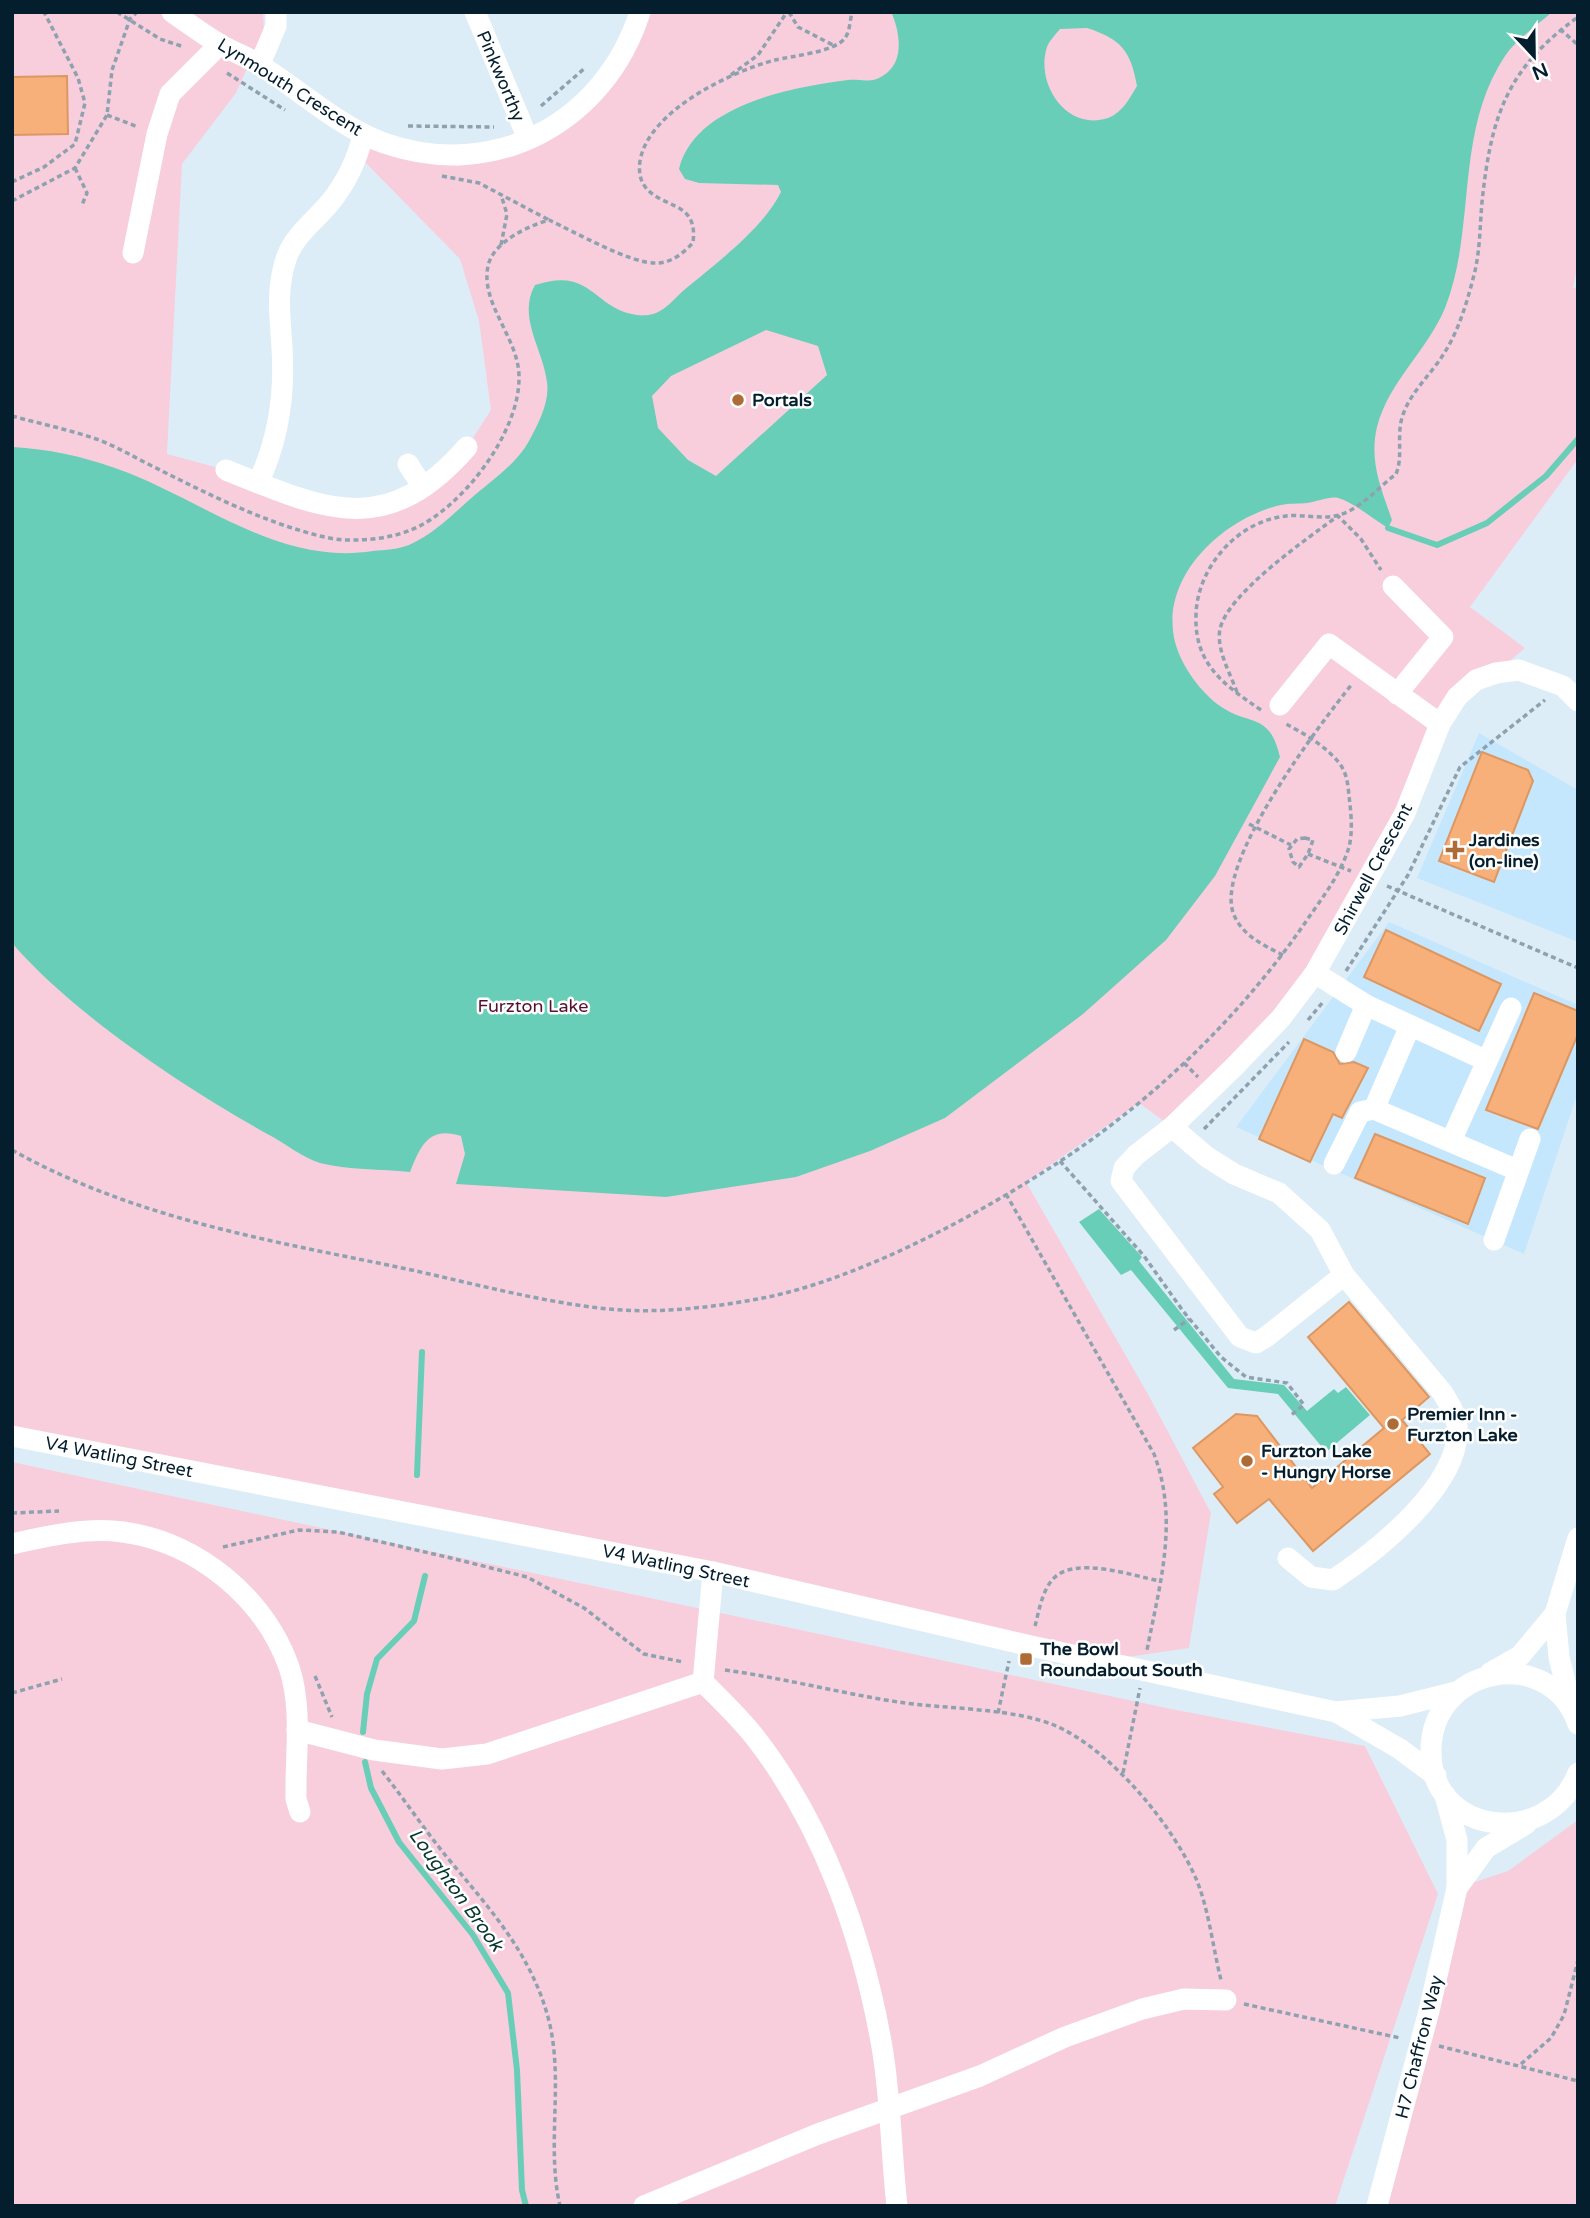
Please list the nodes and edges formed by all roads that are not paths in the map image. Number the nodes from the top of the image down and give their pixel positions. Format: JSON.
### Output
{"nodes":[{"id":1,"x":172,"y":12,"type":"edge"},
{"id":2,"x":276,"y":12,"type":"edge"},
{"id":3,"x":475,"y":12,"type":"edge"},
{"id":4,"x":640,"y":12,"type":"edge"},
{"id":5,"x":213,"y":52,"type":"junction"},
{"id":6,"x":260,"y":64,"type":"junction"},
{"id":7,"x":363,"y":134,"type":"junction"},
{"id":8,"x":528,"y":139,"type":"junction"},
{"id":9,"x":133,"y":253,"type":"dead end"},
{"id":10,"x":467,"y":447,"type":"dead end"},
{"id":11,"x":408,"y":464,"type":"dead end"},
{"id":12,"x":226,"y":470,"type":"dead end"},
{"id":13,"x":258,"y":483,"type":"junction"},
{"id":14,"x":423,"y":487,"type":"junction"},
{"id":15,"x":1392,"y":586,"type":"road end"},
{"id":16,"x":1397,"y":694,"type":"junction"},
{"id":17,"x":1571,"y":694,"type":"edge"},
{"id":18,"x":1278,"y":715,"type":"road end"},
{"id":19,"x":1440,"y":724,"type":"junction"},
{"id":20,"x":1315,"y":973,"type":"junction"},
{"id":21,"x":1366,"y":1005,"type":"junction"},
{"id":22,"x":1511,"y":1008,"type":"dead end"},
{"id":23,"x":1410,"y":1026,"type":"junction"},
{"id":24,"x":1346,"y":1052,"type":"dead end"},
{"id":25,"x":1485,"y":1060,"type":"junction"},
{"id":26,"x":1374,"y":1109,"type":"junction"},
{"id":27,"x":1172,"y":1127,"type":"junction"},
{"id":28,"x":1530,"y":1139,"type":"dead end"},
{"id":29,"x":1451,"y":1141,"type":"junction"},
{"id":30,"x":1334,"y":1164,"type":"dead end"},
{"id":31,"x":1517,"y":1170,"type":"junction"},
{"id":32,"x":1494,"y":1240,"type":"dead end"},
{"id":33,"x":1344,"y":1275,"type":"junction"},
{"id":34,"x":12,"y":1436,"type":"edge"},
{"id":35,"x":1578,"y":1538,"type":"edge"},
{"id":36,"x":12,"y":1544,"type":"edge"},
{"id":37,"x":1288,"y":1558,"type":"dead end"},
{"id":38,"x":713,"y":1572,"type":"junction"},
{"id":39,"x":1555,"y":1614,"type":"junction"},
{"id":40,"x":704,"y":1674,"type":"junction"},
{"id":41,"x":1483,"y":1676,"type":"junction"},
{"id":42,"x":1456,"y":1692,"type":"junction"},
{"id":43,"x":1336,"y":1712,"type":"junction"},
{"id":44,"x":1576,"y":1719,"type":"edge"},
{"id":45,"x":297,"y":1730,"type":"junction"},
{"id":46,"x":1578,"y":1773,"type":"edge"},
{"id":47,"x":1440,"y":1785,"type":"junction"},
{"id":48,"x":1578,"y":1800,"type":"edge"},
{"id":49,"x":300,"y":1812,"type":"dead end"},
{"id":50,"x":1545,"y":1813,"type":"junction"},
{"id":51,"x":1457,"y":1888,"type":"junction"},
{"id":52,"x":1226,"y":2000,"type":"road end"},
{"id":53,"x":888,"y":2110,"type":"junction"},
{"id":54,"x":644,"y":2206,"type":"edge"},
{"id":55,"x":897,"y":2206,"type":"edge"},
{"id":56,"x":1377,"y":2206,"type":"edge"}],
"edges":[{"from":1,"to":5,"type":"street","name":"Lynmouth Crescent"},
{"from":2,"to":6,"type":"street"},
{"from":3,"to":8,"type":"street","name":"Pinkworthy"},
{"from":4,"to":8,"type":"street","name":"Lynmouth Crescent"},
{"from":5,"to":6,"type":"street","name":"Lynmouth Crescent"},
{"from":5,"to":9,"type":"street"},
{"from":6,"to":7,"type":"street","name":"Lynmouth Crescent"},
{"from":7,"to":8,"type":"street","name":"Lynmouth Crescent"},
{"from":7,"to":13,"type":"street"},
{"from":10,"to":14,"type":"street"},
{"from":11,"to":14,"type":"street"},
{"from":12,"to":13,"type":"street"},
{"from":13,"to":14,"type":"street"},
{"from":15,"to":16,"type":"street"},
{"from":16,"to":18,"type":"street"},
{"from":16,"to":19,"type":"street"},
{"from":17,"to":19,"type":"street","name":"Shirwell Crescent"},
{"from":19,"to":20,"type":"street","name":"Shirwell Crescent"},
{"from":20,"to":21,"type":"street"},
{"from":20,"to":27,"type":"street","name":"Shirwell Crescent"},
{"from":21,"to":23,"type":"street"},
{"from":21,"to":24,"type":"street"},
{"from":22,"to":25,"type":"street"},
{"from":23,"to":25,"type":"street"},
{"from":23,"to":26,"type":"street"},
{"from":25,"to":29,"type":"street"},
{"from":26,"to":29,"type":"street"},
{"from":26,"to":30,"type":"street"},
{"from":27,"to":33,"type":"street"},
{"from":27,"to":33,"type":"street","name":"Shirwell Crescent"},
{"from":28,"to":31,"type":"street"},
{"from":29,"to":31,"type":"street"},
{"from":31,"to":32,"type":"street"},
{"from":33,"to":37,"type":"street"},
{"from":34,"to":38,"type":"street","name":"V4 Watling Street"},
{"from":35,"to":39,"type":"street"},
{"from":36,"to":45,"type":"street"},
{"from":38,"to":40,"type":"street"},
{"from":38,"to":43,"type":"street","name":"V4 Watling Street"},
{"from":39,"to":41,"type":"street"},
{"from":39,"to":44,"type":"street"},
{"from":40,"to":45,"type":"street"},
{"from":40,"to":53,"type":"street"},
{"from":41,"to":42,"type":"street"},
{"from":41,"to":44,"type":"street"},
{"from":42,"to":43,"type":"street","name":"V4 Watling Street"},
{"from":42,"to":47,"type":"street","name":"H7 Chaffron Way"},
{"from":43,"to":47,"type":"street","name":"V4 Watling Street"},
{"from":45,"to":49,"type":"street"},
{"from":46,"to":50,"type":"street"},
{"from":47,"to":50,"type":"street","name":"V4 Watling Street"},
{"from":47,"to":51,"type":"street","name":"H7 Chaffron Way"},
{"from":48,"to":50,"type":"street"},
{"from":50,"to":51,"type":"street","name":"H7 Chaffron Way"},
{"from":51,"to":56,"type":"street","name":"H7 Chaffron Way"},
{"from":52,"to":53,"type":"street"},
{"from":53,"to":54,"type":"street"},
{"from":53,"to":55,"type":"street"}]}
